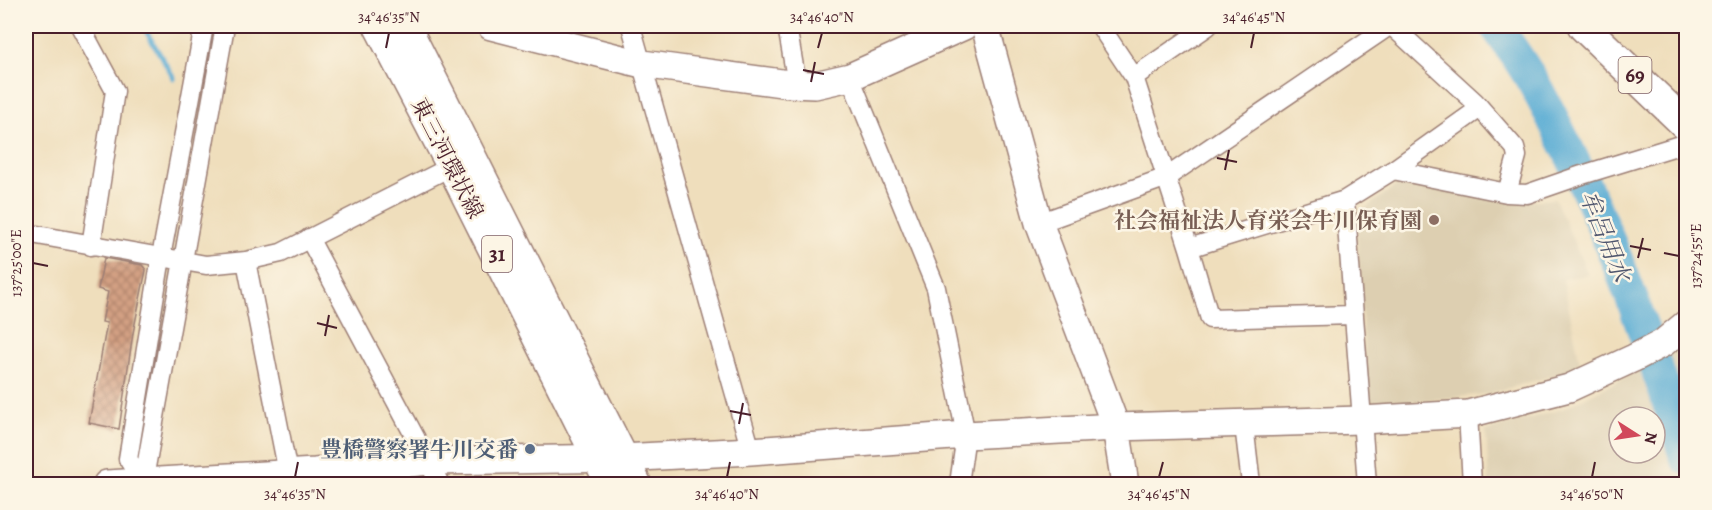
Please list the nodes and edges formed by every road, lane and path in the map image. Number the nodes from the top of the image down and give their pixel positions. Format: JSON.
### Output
{"nodes":[{"id":1,"x":80,"y":26,"type":"edge"},
{"id":2,"x":204,"y":26,"type":"edge"},
{"id":3,"x":225,"y":26,"type":"edge"},
{"id":4,"x":379,"y":26,"type":"edge"},
{"id":5,"x":405,"y":26,"type":"edge"},
{"id":6,"x":491,"y":26,"type":"edge"},
{"id":7,"x":632,"y":26,"type":"edge"},
{"id":8,"x":787,"y":26,"type":"edge"},
{"id":9,"x":964,"y":26,"type":"edge"},
{"id":10,"x":985,"y":26,"type":"edge"},
{"id":11,"x":1100,"y":26,"type":"edge"},
{"id":12,"x":1208,"y":26,"type":"edge"},
{"id":13,"x":1391,"y":26,"type":"edge"},
{"id":14,"x":1583,"y":26,"type":"edge"},
{"id":15,"x":642,"y":64,"type":"junction"},
{"id":16,"x":1134,"y":76,"type":"junction"},
{"id":17,"x":849,"y":77,"type":"junction"},
{"id":18,"x":797,"y":84,"type":"junction"},
{"id":19,"x":1480,"y":108,"type":"junction"},
{"id":20,"x":1686,"y":125,"type":"edge"},
{"id":21,"x":1686,"y":143,"type":"edge"},
{"id":22,"x":462,"y":161,"type":"junction"},
{"id":23,"x":1393,"y":170,"type":"junction"},
{"id":24,"x":1167,"y":177,"type":"junction"},
{"id":25,"x":1507,"y":193,"type":"junction"},
{"id":26,"x":1345,"y":200,"type":"junction"},
{"id":27,"x":1039,"y":224,"type":"junction"},
{"id":28,"x":26,"y":233,"type":"edge"},
{"id":29,"x":309,"y":238,"type":"junction"},
{"id":30,"x":91,"y":246,"type":"junction"},
{"id":31,"x":1189,"y":248,"type":"junction"},
{"id":32,"x":161,"y":257,"type":"junction"},
{"id":33,"x":182,"y":261,"type":"junction"},
{"id":34,"x":246,"y":261,"type":"junction"},
{"id":35,"x":1353,"y":315,"type":"junction"},
{"id":36,"x":1686,"y":324,"type":"edge"},
{"id":37,"x":1468,"y":414,"type":"junction"},
{"id":38,"x":1361,"y":420,"type":"junction"},
{"id":39,"x":1244,"y":425,"type":"junction"},
{"id":40,"x":1116,"y":428,"type":"junction"},
{"id":41,"x":966,"y":435,"type":"junction"},
{"id":42,"x":751,"y":451,"type":"junction"},
{"id":43,"x":610,"y":467,"type":"edge"},
{"id":44,"x":434,"y":473,"type":"edge"},
{"id":45,"x":305,"y":476,"type":"edge"},
{"id":46,"x":107,"y":484,"type":"edge"},
{"id":47,"x":143,"y":484,"type":"edge"},
{"id":48,"x":636,"y":484,"type":"edge"},
{"id":49,"x":959,"y":484,"type":"edge"},
{"id":50,"x":1125,"y":484,"type":"edge"},
{"id":51,"x":1251,"y":484,"type":"edge"},
{"id":52,"x":1366,"y":484,"type":"edge"},
{"id":53,"x":1472,"y":484,"type":"edge"}],
"edges":[{"from":1,"to":30,"type":"street"},
{"from":2,"to":32,"type":"street"},
{"from":3,"to":33,"type":"street"},
{"from":4,"to":22,"type":"main road","name":"東三河環状線","number":"31"},
{"from":5,"to":22,"type":"main road","name":"東三河環状線","number":"31"},
{"from":6,"to":15,"type":"street"},
{"from":7,"to":15,"type":"street"},
{"from":8,"to":18,"type":"street"},
{"from":9,"to":17,"type":"street"},
{"from":10,"to":27,"type":"street"},
{"from":11,"to":16,"type":"street"},
{"from":12,"to":16,"type":"street"},
{"from":13,"to":19,"type":"street"},
{"from":13,"to":24,"type":"street"},
{"from":14,"to":20,"type":"main road","number":"69"},
{"from":15,"to":18,"type":"street"},
{"from":15,"to":42,"type":"street"},
{"from":16,"to":24,"type":"street"},
{"from":17,"to":18,"type":"street"},
{"from":17,"to":41,"type":"street"},
{"from":19,"to":23,"type":"street"},
{"from":19,"to":25,"type":"street"},
{"from":21,"to":25,"type":"street"},
{"from":22,"to":29,"type":"street"},
{"from":22,"to":43,"type":"main road","name":"東三河環状線","number":"31"},
{"from":23,"to":25,"type":"street"},
{"from":23,"to":26,"type":"street"},
{"from":24,"to":27,"type":"street"},
{"from":24,"to":31,"type":"street"},
{"from":26,"to":31,"type":"street"},
{"from":26,"to":35,"type":"street"},
{"from":27,"to":40,"type":"street"},
{"from":28,"to":30,"type":"street"},
{"from":29,"to":34,"type":"street"},
{"from":29,"to":44,"type":"street"},
{"from":30,"to":32,"type":"street"},
{"from":31,"to":35,"type":"street"},
{"from":32,"to":33,"type":"street"},
{"from":32,"to":47,"type":"street"},
{"from":33,"to":34,"type":"street"},
{"from":33,"to":47,"type":"street"},
{"from":34,"to":45,"type":"street"},
{"from":35,"to":38,"type":"street"},
{"from":36,"to":37,"type":"street"},
{"from":37,"to":38,"type":"street"},
{"from":37,"to":53,"type":"street"},
{"from":38,"to":39,"type":"street"},
{"from":38,"to":52,"type":"street"},
{"from":39,"to":40,"type":"street"},
{"from":39,"to":51,"type":"street"},
{"from":40,"to":41,"type":"street"},
{"from":40,"to":50,"type":"street"},
{"from":41,"to":42,"type":"street"},
{"from":41,"to":49,"type":"street"},
{"from":42,"to":43,"type":"street"},
{"from":43,"to":44,"type":"street"},
{"from":43,"to":48,"type":"main road","name":"東三河環状線","number":"31"},
{"from":44,"to":45,"type":"street"},
{"from":45,"to":47,"type":"street"},
{"from":46,"to":47,"type":"street"}]}
